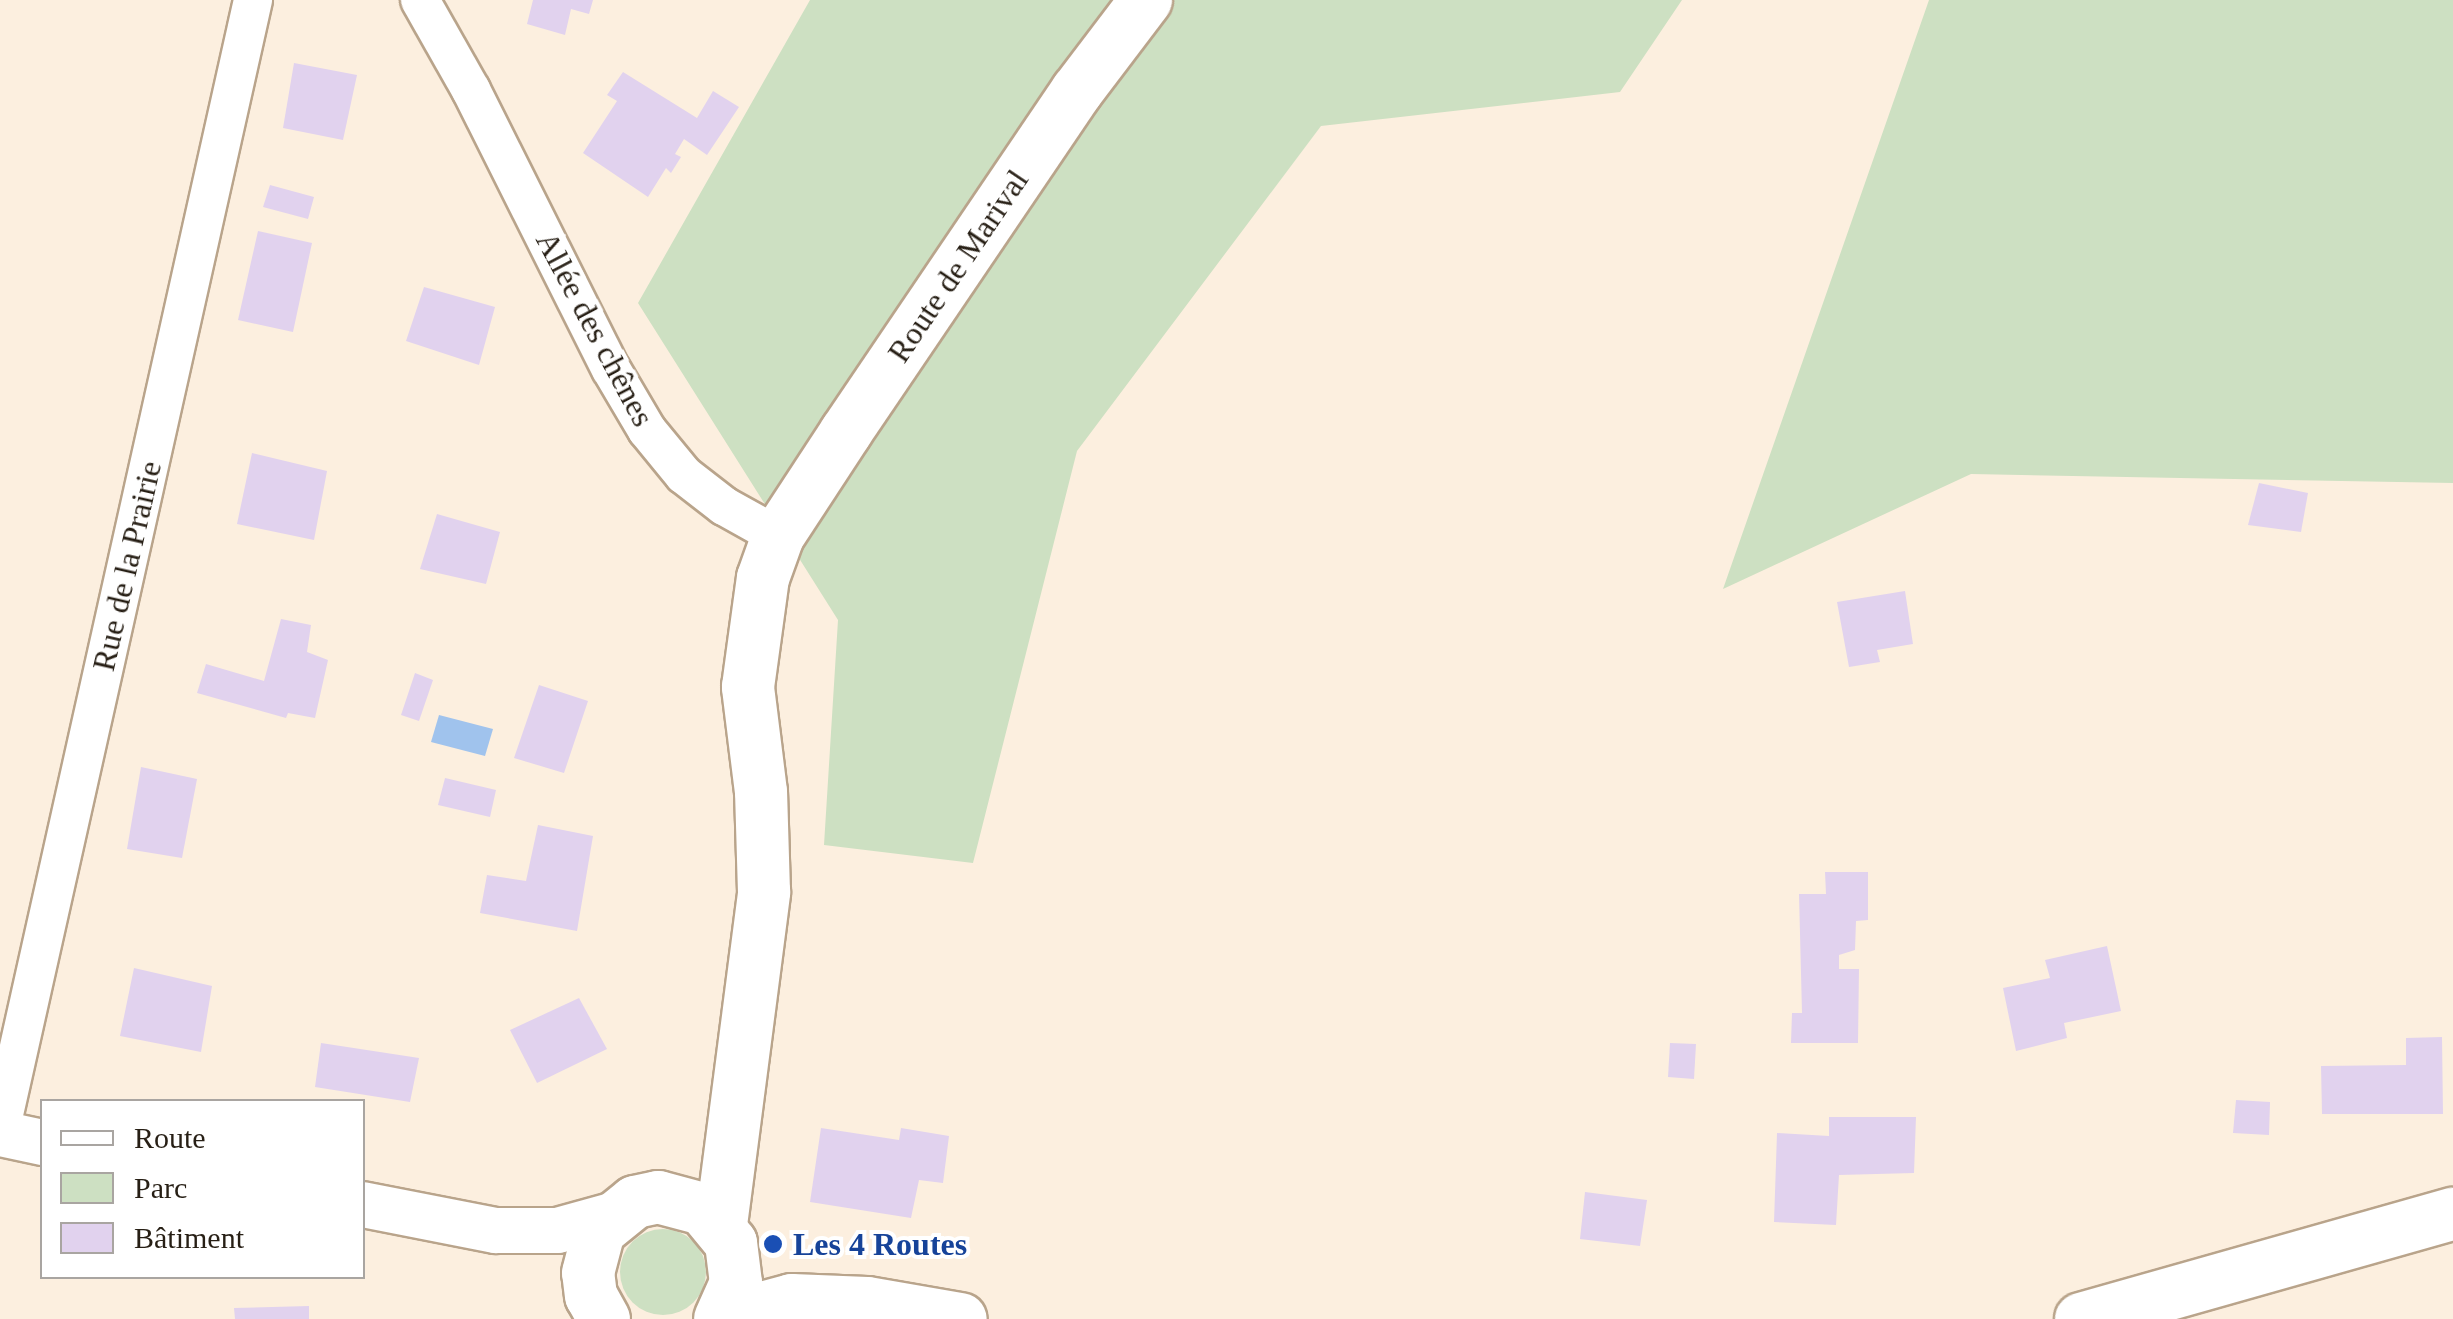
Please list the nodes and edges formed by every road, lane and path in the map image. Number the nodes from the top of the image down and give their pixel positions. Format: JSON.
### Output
{"nodes":[{"id":1,"x":253,"y":0,"type":"edge"},
{"id":2,"x":420,"y":0,"type":"edge"},
{"id":3,"x":1146,"y":0,"type":"edge"},
{"id":4,"x":778,"y":536,"type":"junction"},
{"id":5,"x":740,"y":1098,"type":"junction"},
{"id":6,"x":0,"y":1132,"type":"edge"},
{"id":7,"x":40,"y":1142,"type":"edge"},
{"id":8,"x":365,"y":1205,"type":"edge"},
{"id":9,"x":636,"y":1205,"type":"junction"},
{"id":10,"x":2453,"y":1214,"type":"edge"},
{"id":11,"x":495,"y":1230,"type":"junction"},
{"id":12,"x":726,"y":1234,"type":"junction"},
{"id":13,"x":867,"y":1303,"type":"junction"},
{"id":14,"x":598,"y":1308,"type":"edge"},
{"id":15,"x":721,"y":1319,"type":"edge"},
{"id":16,"x":961,"y":1319,"type":"edge"},
{"id":17,"x":2082,"y":1319,"type":"edge"}],
"edges":[{"from":1,"to":6,"type":"street","name":"Rue de la Prairie"},
{"from":2,"to":4,"type":"street","name":"Allée des chênes"},
{"from":3,"to":4,"type":"main road","name":"Route de Marival"},
{"from":4,"to":5,"type":"main road"},
{"from":5,"to":9,"type":"main road"},
{"from":5,"to":12,"type":"main road"},
{"from":6,"to":7,"type":"street"},
{"from":8,"to":11,"type":"street"},
{"from":9,"to":11,"type":"street"},
{"from":9,"to":12,"type":"main road"},
{"from":9,"to":14,"type":"main road"},
{"from":10,"to":17,"type":"main road"},
{"from":11,"to":14,"type":"street"},
{"from":12,"to":13,"type":"main road"},
{"from":12,"to":15,"type":"main road"},
{"from":13,"to":15,"type":"main road"},
{"from":13,"to":16,"type":"main road"}]}
